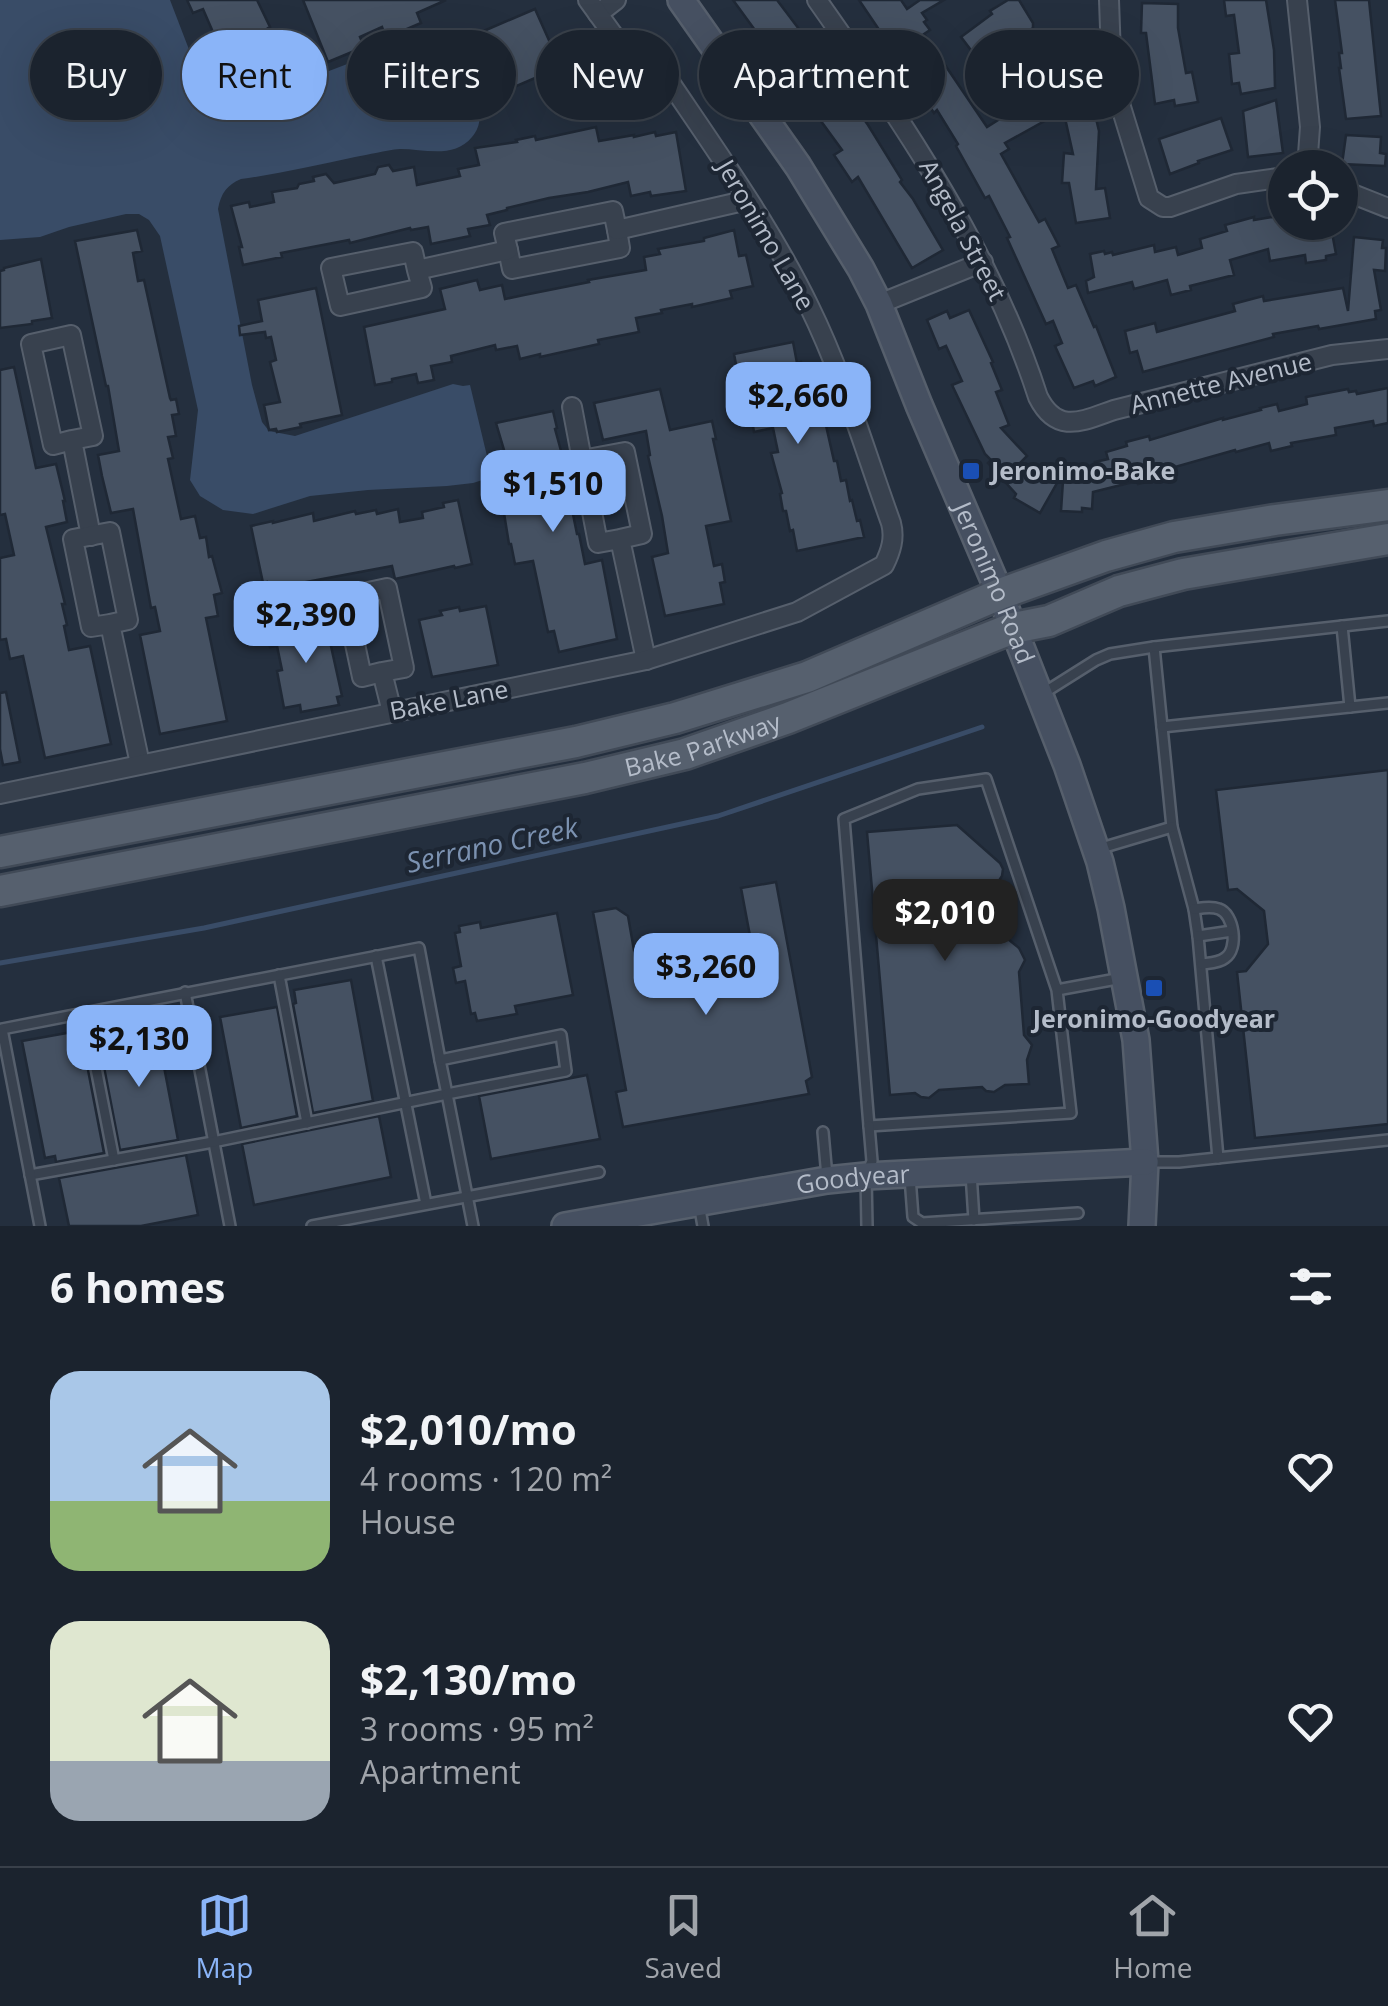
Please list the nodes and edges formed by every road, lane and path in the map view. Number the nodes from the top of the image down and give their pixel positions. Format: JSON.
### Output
{"nodes":[{"id":1,"x":616,"y":0,"type":"edge"},
{"id":2,"x":681,"y":0,"type":"edge"},
{"id":3,"x":817,"y":0,"type":"edge"},
{"id":4,"x":1109,"y":0,"type":"edge"},
{"id":5,"x":1297,"y":0,"type":"edge"},
{"id":6,"x":593,"y":7,"type":"edge"},
{"id":7,"x":1111,"y":30,"type":"edge"},
{"id":8,"x":1124,"y":120,"type":"edge"},
{"id":9,"x":1309,"y":150,"type":"edge"},
{"id":10,"x":1268,"y":180,"type":"edge"},
{"id":11,"x":1358,"y":196,"type":"edge"},
{"id":12,"x":748,"y":200,"type":"junction"},
{"id":13,"x":1388,"y":208,"type":"edge"},
{"id":14,"x":617,"y":230,"type":"junction"},
{"id":15,"x":508,"y":250,"type":"junction"},
{"id":16,"x":982,"y":262,"type":"junction"},
{"id":17,"x":417,"y":270,"type":"junction"},
{"id":18,"x":879,"y":304,"type":"junction"},
{"id":19,"x":1388,"y":349,"type":"edge"},
{"id":20,"x":572,"y":407,"type":"dead end"},
{"id":21,"x":1056,"y":420,"type":"joint"},
{"id":22,"x":72,"y":440,"type":"junction"},
{"id":23,"x":582,"y":460,"type":"junction"},
{"id":24,"x":1388,"y":506,"type":"edge"},
{"id":25,"x":92,"y":536,"type":"junction"},
{"id":26,"x":620,"y":538,"type":"junction"},
{"id":27,"x":1388,"y":539,"type":"edge"},
{"id":28,"x":884,"y":565,"type":"joint"},
{"id":29,"x":1000,"y":594,"type":"junction"},
{"id":30,"x":1388,"y":621,"type":"edge"},
{"id":31,"x":110,"y":624,"type":"junction"},
{"id":32,"x":1342,"y":626,"type":"junction"},
{"id":33,"x":1012,"y":628,"type":"junction"},
{"id":34,"x":1154,"y":647,"type":"junction"},
{"id":35,"x":646,"y":660,"type":"junction"},
{"id":36,"x":382,"y":672,"type":"junction"},
{"id":37,"x":1040,"y":695,"type":"junction"},
{"id":38,"x":1388,"y":704,"type":"edge"},
{"id":39,"x":1350,"y":707,"type":"junction"},
{"id":40,"x":392,"y":712,"type":"junction"},
{"id":41,"x":1162,"y":726,"type":"junction"},
{"id":42,"x":140,"y":764,"type":"junction"},
{"id":43,"x":0,"y":794,"type":"edge"},
{"id":44,"x":1172,"y":827,"type":"junction"},
{"id":45,"x":1096,"y":850,"type":"junction"},
{"id":46,"x":0,"y":852,"type":"edge"},
{"id":47,"x":0,"y":890,"type":"edge"},
{"id":48,"x":1194,"y":908,"type":"junction"},
{"id":49,"x":1232,"y":932,"type":"junction"},
{"id":50,"x":1198,"y":936,"type":"junction"},
{"id":51,"x":376,"y":956,"type":"junction"},
{"id":52,"x":1202,"y":964,"type":"junction"},
{"id":53,"x":279,"y":974,"type":"junction"},
{"id":54,"x":1125,"y":977,"type":"junction"},
{"id":55,"x":1057,"y":990,"type":"junction"},
{"id":56,"x":185,"y":992,"type":"junction"},
{"id":57,"x":85,"y":1012,"type":"junction"},
{"id":58,"x":440,"y":1060,"type":"junction"},
{"id":59,"x":447,"y":1094,"type":"junction"},
{"id":60,"x":407,"y":1102,"type":"junction"},
{"id":61,"x":306,"y":1123,"type":"junction"},
{"id":62,"x":869,"y":1126,"type":"junction"},
{"id":63,"x":823,"y":1132,"type":"dead end"},
{"id":64,"x":1388,"y":1140,"type":"edge"},
{"id":65,"x":214,"y":1142,"type":"junction"},
{"id":66,"x":1218,"y":1158,"type":"junction"},
{"id":67,"x":114,"y":1160,"type":"junction"},
{"id":68,"x":1145,"y":1162,"type":"junction"},
{"id":69,"x":971,"y":1171,"type":"junction"},
{"id":70,"x":600,"y":1172,"type":"dead end"},
{"id":71,"x":910,"y":1174,"type":"junction"},
{"id":72,"x":30,"y":1175,"type":"junction"},
{"id":73,"x":866,"y":1176,"type":"junction"},
{"id":74,"x":827,"y":1180,"type":"junction"},
{"id":75,"x":466,"y":1196,"type":"junction"},
{"id":76,"x":426,"y":1204,"type":"junction"},
{"id":77,"x":701,"y":1214,"type":"edge"},
{"id":78,"x":1078,"y":1214,"type":"dead end"},
{"id":79,"x":650,"y":1218,"type":"edge"},
{"id":80,"x":974,"y":1220,"type":"junction"},
{"id":81,"x":40,"y":1226,"type":"edge"},
{"id":82,"x":230,"y":1226,"type":"edge"},
{"id":83,"x":312,"y":1226,"type":"edge"},
{"id":84,"x":473,"y":1226,"type":"edge"},
{"id":85,"x":565,"y":1226,"type":"edge"},
{"id":86,"x":867,"y":1226,"type":"edge"},
{"id":87,"x":1142,"y":1226,"type":"edge"}],
"edges":[{"from":1,"to":6,"type":"street"},
{"from":2,"to":18,"type":"main road","name":"Jeronimo Road"},
{"from":3,"to":16,"type":"street","name":"Angela Street"},
{"from":4,"to":7,"type":"street"},
{"from":5,"to":9,"type":"street"},
{"from":6,"to":12,"type":"street","name":"Jeronimo Lane"},
{"from":8,"to":10,"type":"street"},
{"from":11,"to":13,"type":"street"},
{"from":12,"to":14,"type":"street"},
{"from":12,"to":28,"type":"street","name":"Jeronimo Lane"},
{"from":14,"to":15,"type":"street"},
{"from":14,"to":15,"type":"street"},
{"from":15,"to":17,"type":"street"},
{"from":16,"to":18,"type":"street"},
{"from":16,"to":21,"type":"street","name":"Angela Street"},
{"from":17,"to":17,"type":"street"},
{"from":18,"to":29,"type":"main road","name":"Jeronimo Road"},
{"from":19,"to":21,"type":"street","name":"Annette Avenue"},
{"from":20,"to":23,"type":"street"},
{"from":22,"to":22,"type":"street"},
{"from":22,"to":25,"type":"street"},
{"from":23,"to":26,"type":"street"},
{"from":23,"to":26,"type":"street"},
{"from":24,"to":29,"type":"main road","name":"Bake Parkway"},
{"from":25,"to":31,"type":"street"},
{"from":25,"to":31,"type":"street"},
{"from":26,"to":35,"type":"street"},
{"from":27,"to":33,"type":"main road","name":"Bake Parkway"},
{"from":28,"to":35,"type":"street","name":"Bake Lane"},
{"from":29,"to":33,"type":"main road","name":"Jeronimo Road"},
{"from":29,"to":46,"type":"main road","name":"Bake Parkway"},
{"from":30,"to":32,"type":"lane"},
{"from":31,"to":42,"type":"street"},
{"from":32,"to":34,"type":"lane"},
{"from":32,"to":39,"type":"lane"},
{"from":33,"to":37,"type":"main road","name":"Jeronimo Road"},
{"from":33,"to":47,"type":"main road","name":"Bake Parkway"},
{"from":34,"to":37,"type":"lane"},
{"from":34,"to":41,"type":"lane"},
{"from":35,"to":40,"type":"street","name":"Bake Lane"},
{"from":36,"to":36,"type":"street"},
{"from":36,"to":40,"type":"street"},
{"from":37,"to":45,"type":"main road","name":"Jeronimo Road"},
{"from":38,"to":39,"type":"lane"},
{"from":39,"to":41,"type":"lane"},
{"from":40,"to":42,"type":"street","name":"Bake Lane"},
{"from":41,"to":44,"type":"lane"},
{"from":42,"to":43,"type":"street","name":"Bake Lane"},
{"from":44,"to":45,"type":"lane"},
{"from":44,"to":48,"type":"lane"},
{"from":45,"to":54,"type":"main road","name":"Jeronimo Road"},
{"from":48,"to":49,"type":"lane"},
{"from":48,"to":50,"type":"lane"},
{"from":49,"to":50,"type":"lane"},
{"from":49,"to":52,"type":"lane"},
{"from":50,"to":52,"type":"lane"},
{"from":51,"to":53,"type":"lane"},
{"from":51,"to":58,"type":"lane"},
{"from":51,"to":60,"type":"lane"},
{"from":52,"to":66,"type":"lane"},
{"from":53,"to":56,"type":"lane"},
{"from":53,"to":61,"type":"lane"},
{"from":54,"to":55,"type":"lane"},
{"from":54,"to":68,"type":"main road","name":"Jeronimo Road"},
{"from":55,"to":62,"type":"lane"},
{"from":55,"to":62,"type":"lane"},
{"from":56,"to":57,"type":"lane"},
{"from":56,"to":65,"type":"lane"},
{"from":57,"to":67,"type":"lane"},
{"from":57,"to":72,"type":"lane"},
{"from":58,"to":59,"type":"lane"},
{"from":58,"to":59,"type":"lane"},
{"from":59,"to":60,"type":"lane"},
{"from":59,"to":75,"type":"lane"},
{"from":60,"to":61,"type":"lane"},
{"from":60,"to":76,"type":"lane"},
{"from":61,"to":65,"type":"lane"},
{"from":62,"to":73,"type":"lane"},
{"from":63,"to":74,"type":"lane"},
{"from":64,"to":66,"type":"lane"},
{"from":65,"to":67,"type":"lane"},
{"from":65,"to":82,"type":"lane"},
{"from":66,"to":68,"type":"lane"},
{"from":67,"to":72,"type":"lane"},
{"from":68,"to":69,"type":"main road","name":"Goodyear"},
{"from":68,"to":87,"type":"main road","name":"Jeronimo Road"},
{"from":69,"to":71,"type":"main road","name":"Goodyear"},
{"from":69,"to":80,"type":"lane"},
{"from":70,"to":75,"type":"lane"},
{"from":71,"to":73,"type":"main road","name":"Goodyear"},
{"from":71,"to":80,"type":"lane"},
{"from":72,"to":81,"type":"lane"},
{"from":73,"to":74,"type":"main road","name":"Goodyear"},
{"from":73,"to":86,"type":"lane"},
{"from":74,"to":77,"type":"main road","name":"Goodyear"},
{"from":75,"to":76,"type":"lane"},
{"from":75,"to":84,"type":"lane"},
{"from":76,"to":83,"type":"lane"},
{"from":77,"to":79,"type":"main road","name":"Goodyear"},
{"from":78,"to":80,"type":"lane"},
{"from":79,"to":85,"type":"main road","name":"Goodyear"}]}
